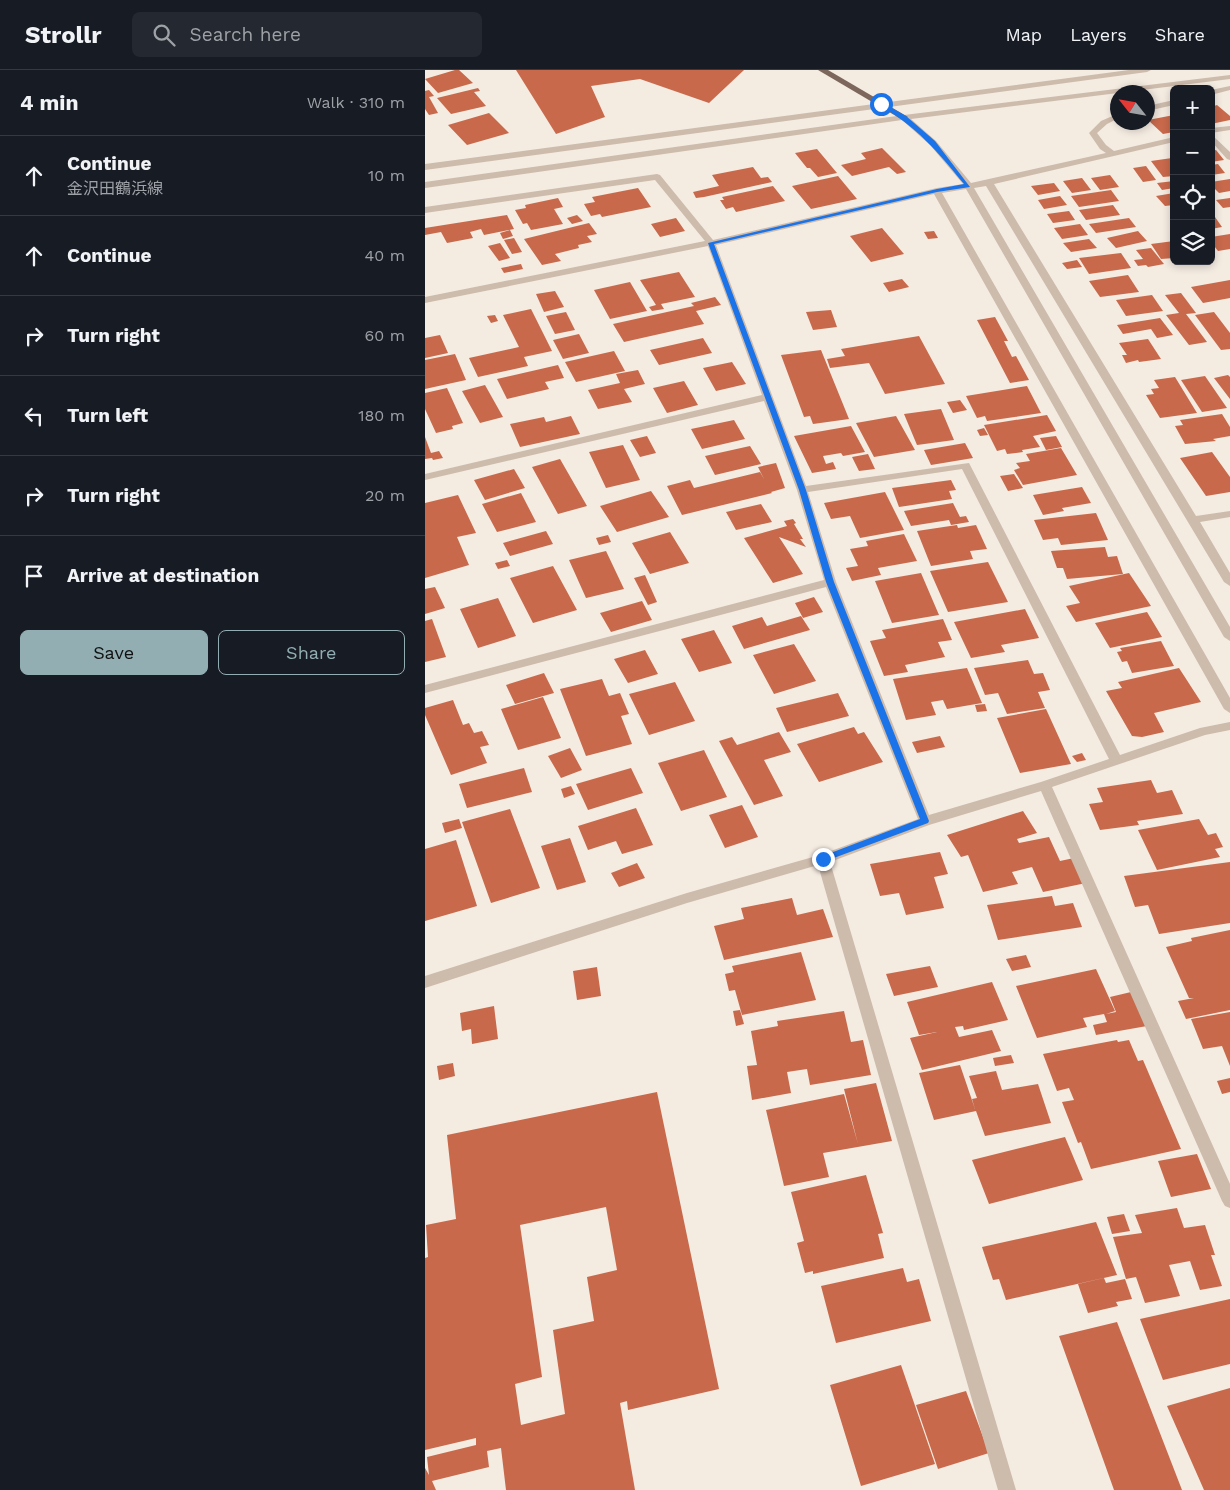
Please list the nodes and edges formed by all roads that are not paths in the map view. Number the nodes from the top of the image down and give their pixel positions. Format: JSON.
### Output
{"nodes":[{"id":1,"x":822,"y":70,"type":"edge"},
{"id":2,"x":1147,"y":70,"type":"edge"},
{"id":3,"x":1230,"y":78,"type":"edge"},
{"id":4,"x":1230,"y":88,"type":"edge"},
{"id":5,"x":1215,"y":92,"type":"edge"},
{"id":6,"x":1170,"y":103,"type":"edge"},
{"id":7,"x":881,"y":104,"type":"junction"},
{"id":8,"x":1155,"y":107,"type":"edge"},
{"id":9,"x":904,"y":117,"type":"junction"},
{"id":10,"x":1110,"y":118,"type":"edge"},
{"id":11,"x":1230,"y":128,"type":"edge"},
{"id":12,"x":1215,"y":130,"type":"edge"},
{"id":13,"x":1170,"y":140,"type":"edge"},
{"id":14,"x":1215,"y":140,"type":"edge"},
{"id":15,"x":1113,"y":154,"type":"junction"},
{"id":16,"x":425,"y":157,"type":"edge"},
{"id":17,"x":1230,"y":157,"type":"edge"},
{"id":18,"x":428,"y":166,"type":"edge"},
{"id":19,"x":989,"y":183,"type":"junction"},
{"id":20,"x":425,"y":185,"type":"edge"},
{"id":21,"x":968,"y":185,"type":"junction"},
{"id":22,"x":937,"y":191,"type":"junction"},
{"id":23,"x":425,"y":210,"type":"edge"},
{"id":24,"x":711,"y":243,"type":"junction"},
{"id":25,"x":425,"y":300,"type":"edge"},
{"id":26,"x":767,"y":397,"type":"junction"},
{"id":27,"x":425,"y":476,"type":"edge"},
{"id":28,"x":802,"y":490,"type":"junction"},
{"id":29,"x":1230,"y":514,"type":"edge"},
{"id":30,"x":1193,"y":520,"type":"junction"},
{"id":31,"x":830,"y":582,"type":"junction"},
{"id":32,"x":1230,"y":582,"type":"edge"},
{"id":33,"x":1230,"y":637,"type":"edge"},
{"id":34,"x":425,"y":689,"type":"edge"},
{"id":35,"x":1230,"y":709,"type":"edge"},
{"id":36,"x":1230,"y":726,"type":"edge"},
{"id":37,"x":1116,"y":760,"type":"junction"},
{"id":38,"x":1045,"y":785,"type":"junction"},
{"id":39,"x":925,"y":821,"type":"junction"},
{"id":40,"x":823,"y":859,"type":"junction"},
{"id":41,"x":425,"y":982,"type":"edge"},
{"id":42,"x":1230,"y":1201,"type":"edge"},
{"id":43,"x":1007,"y":1490,"type":"edge"}],
"edges":[{"from":1,"to":7,"type":"main road"},
{"from":2,"to":7,"type":"street"},
{"from":3,"to":9,"type":"street"},
{"from":4,"to":5,"type":"street"},
{"from":6,"to":8,"type":"street"},
{"from":7,"to":9,"type":"main road"},
{"from":7,"to":18,"type":"street"},
{"from":9,"to":20,"type":"street"},
{"from":9,"to":21,"type":"street"},
{"from":10,"to":15,"type":"street"},
{"from":11,"to":12,"type":"street"},
{"from":13,"to":15,"type":"street"},
{"from":14,"to":17,"type":"street"},
{"from":15,"to":19,"type":"street"},
{"from":16,"to":18,"type":"street"},
{"from":19,"to":21,"type":"street"},
{"from":19,"to":30,"type":"street"},
{"from":21,"to":22,"type":"street"},
{"from":21,"to":33,"type":"street"},
{"from":22,"to":24,"type":"street"},
{"from":22,"to":35,"type":"street"},
{"from":23,"to":24,"type":"street"},
{"from":24,"to":25,"type":"street"},
{"from":24,"to":26,"type":"street"},
{"from":26,"to":27,"type":"street"},
{"from":26,"to":28,"type":"street"},
{"from":28,"to":31,"type":"street"},
{"from":28,"to":37,"type":"street"},
{"from":29,"to":30,"type":"street"},
{"from":30,"to":32,"type":"street"},
{"from":31,"to":34,"type":"street"},
{"from":31,"to":39,"type":"street"},
{"from":36,"to":37,"type":"street"},
{"from":37,"to":38,"type":"street"},
{"from":38,"to":39,"type":"street"},
{"from":38,"to":42,"type":"street"},
{"from":39,"to":40,"type":"street"},
{"from":40,"to":41,"type":"street"},
{"from":40,"to":43,"type":"street"}]}
